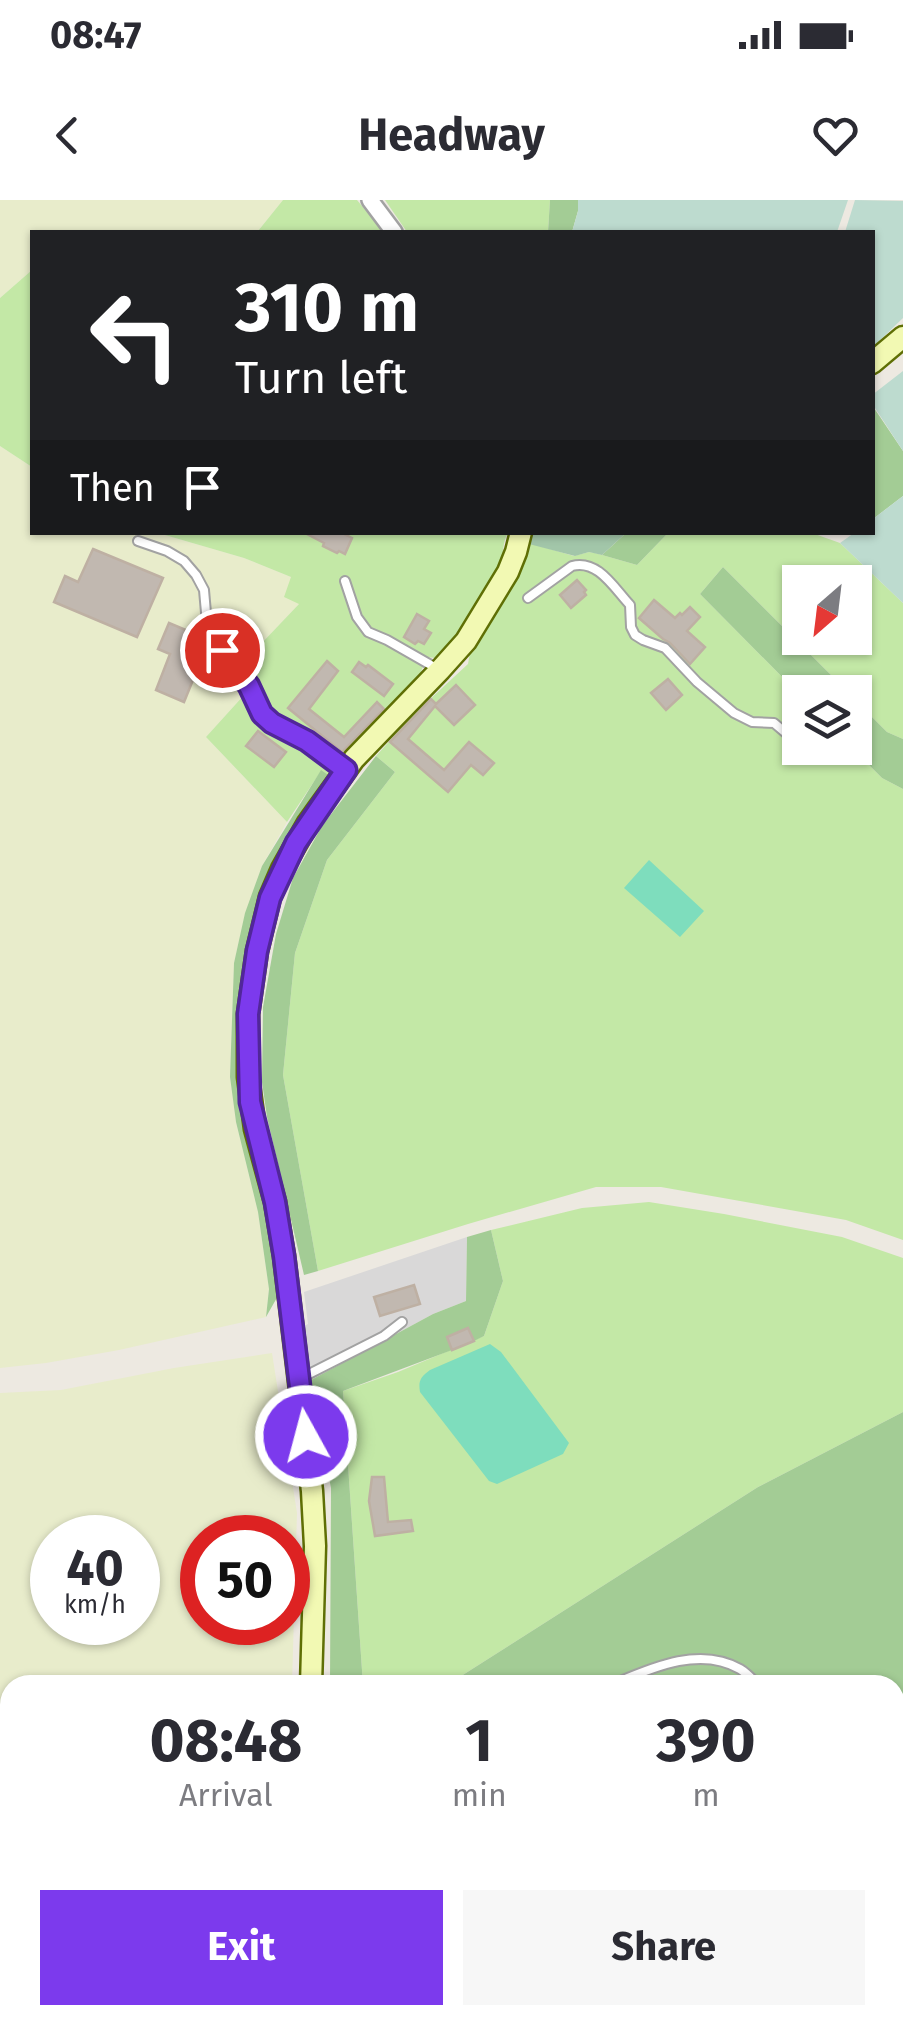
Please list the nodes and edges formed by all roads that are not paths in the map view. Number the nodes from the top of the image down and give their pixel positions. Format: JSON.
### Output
{"nodes":[{"id":1,"x":370,"y":200,"type":"edge"},
{"id":2,"x":392,"y":230,"type":"edge"},
{"id":3,"x":903,"y":337,"type":"edge"},
{"id":4,"x":875,"y":360,"type":"edge"},
{"id":5,"x":517,"y":535,"type":"edge"},
{"id":6,"x":138,"y":541,"type":"dead end"},
{"id":7,"x":345,"y":581,"type":"dead end"},
{"id":8,"x":528,"y":598,"type":"dead end"},
{"id":9,"x":440,"y":670,"type":"junction"},
{"id":10,"x":782,"y":730,"type":"edge"},
{"id":11,"x":346,"y":770,"type":"junction"},
{"id":12,"x":402,"y":1322,"type":"dead end"},
{"id":13,"x":298,"y":1379,"type":"junction"},
{"id":14,"x":312,"y":1675,"type":"edge"},
{"id":15,"x":635,"y":1675,"type":"edge"},
{"id":16,"x":747,"y":1675,"type":"edge"}],
"edges":[{"from":1,"to":2,"type":"street"},
{"from":3,"to":4,"type":"main road"},
{"from":5,"to":9,"type":"main road"},
{"from":6,"to":11,"type":"lane"},
{"from":7,"to":9,"type":"lane"},
{"from":8,"to":10,"type":"lane"},
{"from":9,"to":11,"type":"main road"},
{"from":11,"to":13,"type":"main road"},
{"from":12,"to":13,"type":"lane"},
{"from":13,"to":14,"type":"main road"},
{"from":15,"to":16,"type":"lane"}]}
